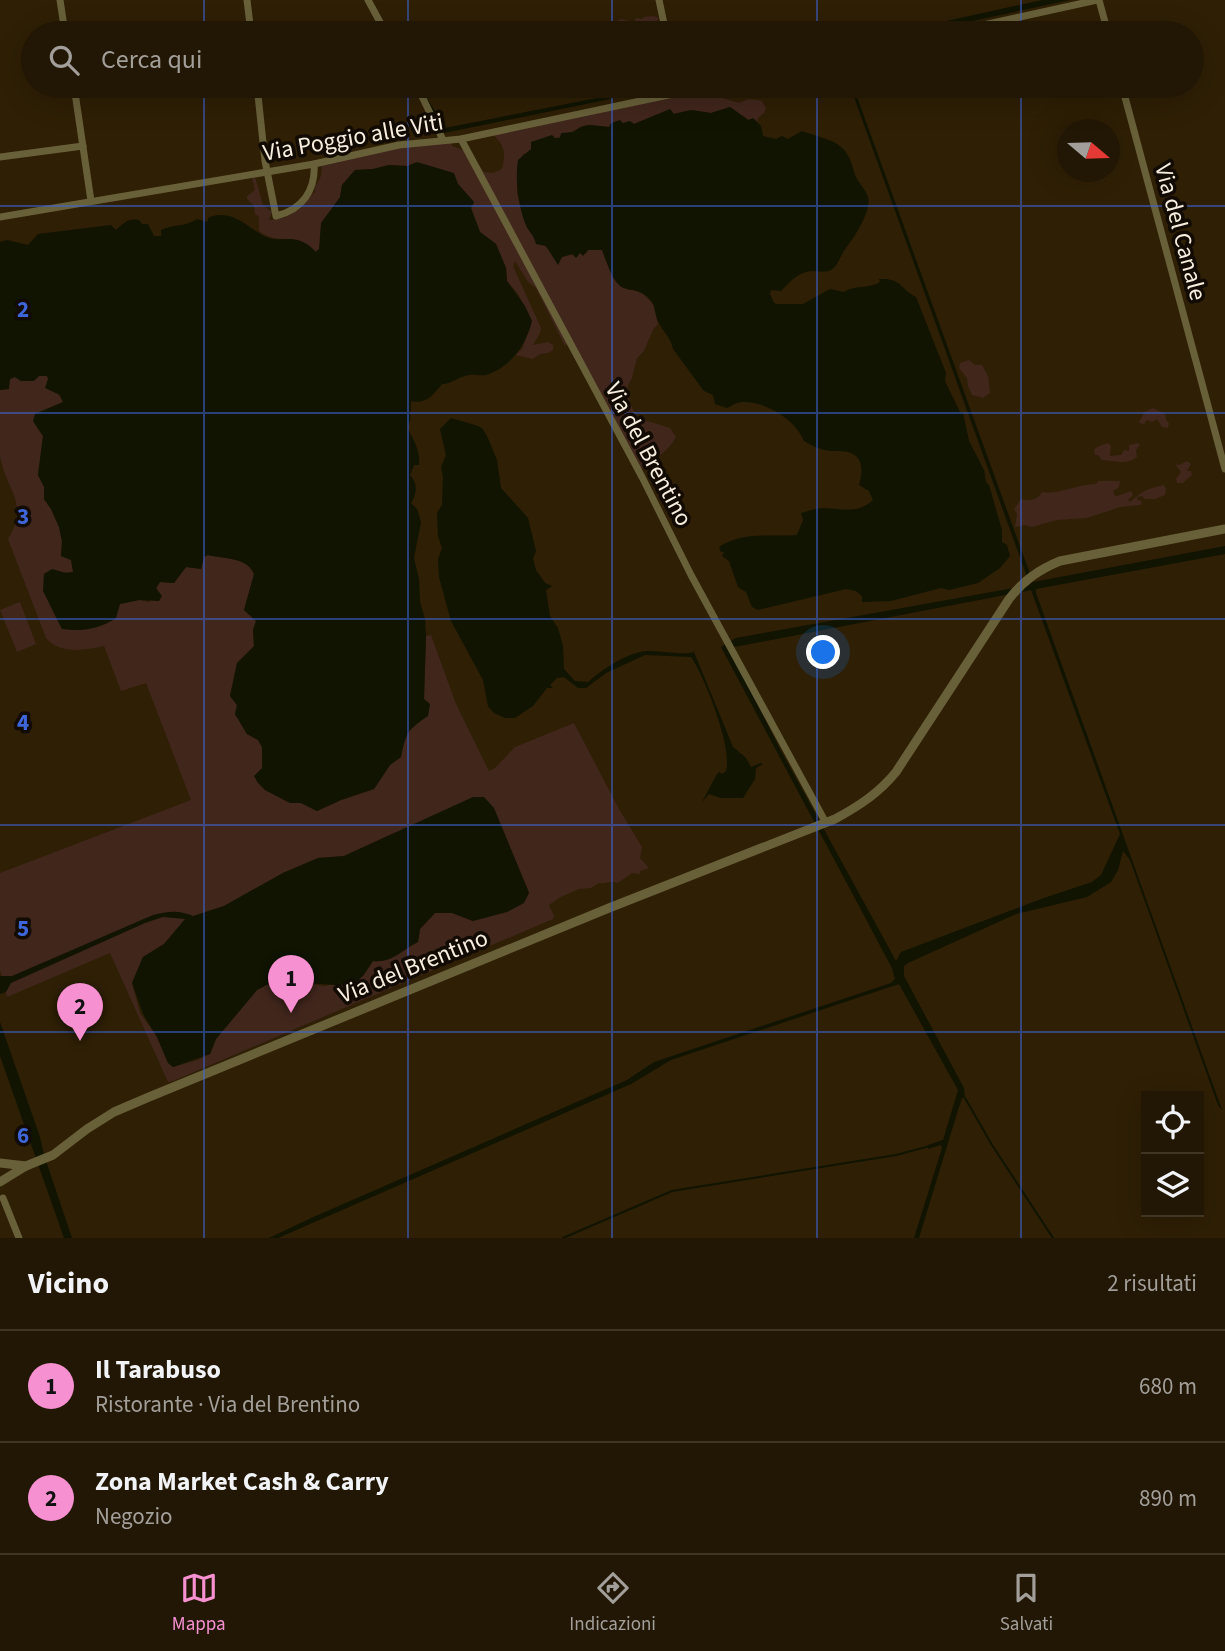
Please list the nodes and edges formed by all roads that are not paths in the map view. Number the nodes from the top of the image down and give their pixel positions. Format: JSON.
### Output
{"nodes":[{"id":1,"x":60,"y":0,"type":"edge"},
{"id":2,"x":247,"y":0,"type":"edge"},
{"id":3,"x":368,"y":0,"type":"edge"},
{"id":4,"x":659,"y":0,"type":"edge"},
{"id":5,"x":1098,"y":0,"type":"edge"},
{"id":6,"x":63,"y":21,"type":"edge"},
{"id":7,"x":250,"y":21,"type":"edge"},
{"id":8,"x":379,"y":21,"type":"edge"},
{"id":9,"x":663,"y":21,"type":"edge"},
{"id":10,"x":1002,"y":21,"type":"edge"},
{"id":11,"x":1104,"y":21,"type":"edge"},
{"id":12,"x":76,"y":98,"type":"edge"},
{"id":13,"x":258,"y":98,"type":"edge"},
{"id":14,"x":423,"y":98,"type":"edge"},
{"id":15,"x":639,"y":98,"type":"edge"},
{"id":16,"x":1125,"y":98,"type":"edge"},
{"id":17,"x":461,"y":139,"type":"junction"},
{"id":18,"x":443,"y":140,"type":"junction"},
{"id":19,"x":83,"y":146,"type":"junction"},
{"id":20,"x":0,"y":157,"type":"edge"},
{"id":21,"x":314,"y":164,"type":"junction"},
{"id":22,"x":267,"y":171,"type":"junction"},
{"id":23,"x":91,"y":201,"type":"junction"},
{"id":24,"x":0,"y":217,"type":"edge"},
{"id":25,"x":1225,"y":469,"type":"edge"},
{"id":26,"x":1225,"y":528,"type":"edge"},
{"id":27,"x":821,"y":824,"type":"junction"},
{"id":28,"x":0,"y":1164,"type":"edge"},
{"id":29,"x":29,"y":1166,"type":"junction"},
{"id":30,"x":0,"y":1182,"type":"edge"},
{"id":31,"x":4,"y":1198,"type":"dead end"},
{"id":32,"x":19,"y":1238,"type":"edge"}],
"edges":[{"from":1,"to":6,"type":"street"},
{"from":2,"to":7,"type":"street"},
{"from":3,"to":8,"type":"street"},
{"from":4,"to":9,"type":"street"},
{"from":5,"to":10,"type":"street"},
{"from":5,"to":11,"type":"street"},
{"from":12,"to":19,"type":"street"},
{"from":13,"to":22,"type":"street"},
{"from":14,"to":18,"type":"street"},
{"from":15,"to":17,"type":"street","name":"Via Poggio alle Viti"},
{"from":16,"to":25,"type":"street","name":"Via del Canale"},
{"from":17,"to":18,"type":"street","name":"Via Poggio alle Viti"},
{"from":17,"to":27,"type":"street","name":"Via del Brentino"},
{"from":18,"to":21,"type":"street","name":"Via Poggio alle Viti"},
{"from":19,"to":20,"type":"street"},
{"from":19,"to":23,"type":"street"},
{"from":21,"to":22,"type":"street","name":"Via Poggio alle Viti"},
{"from":21,"to":22,"type":"street"},
{"from":22,"to":23,"type":"street","name":"Via Poggio alle Viti"},
{"from":23,"to":24,"type":"street","name":"Via Poggio alle Viti"},
{"from":26,"to":27,"type":"street","name":"Via del Brentino"},
{"from":27,"to":29,"type":"street","name":"Via del Brentino"},
{"from":28,"to":29,"type":"street","name":"Via del Brentino"},
{"from":29,"to":30,"type":"street","name":"Via del Brentino"},
{"from":31,"to":32,"type":"street"}]}
